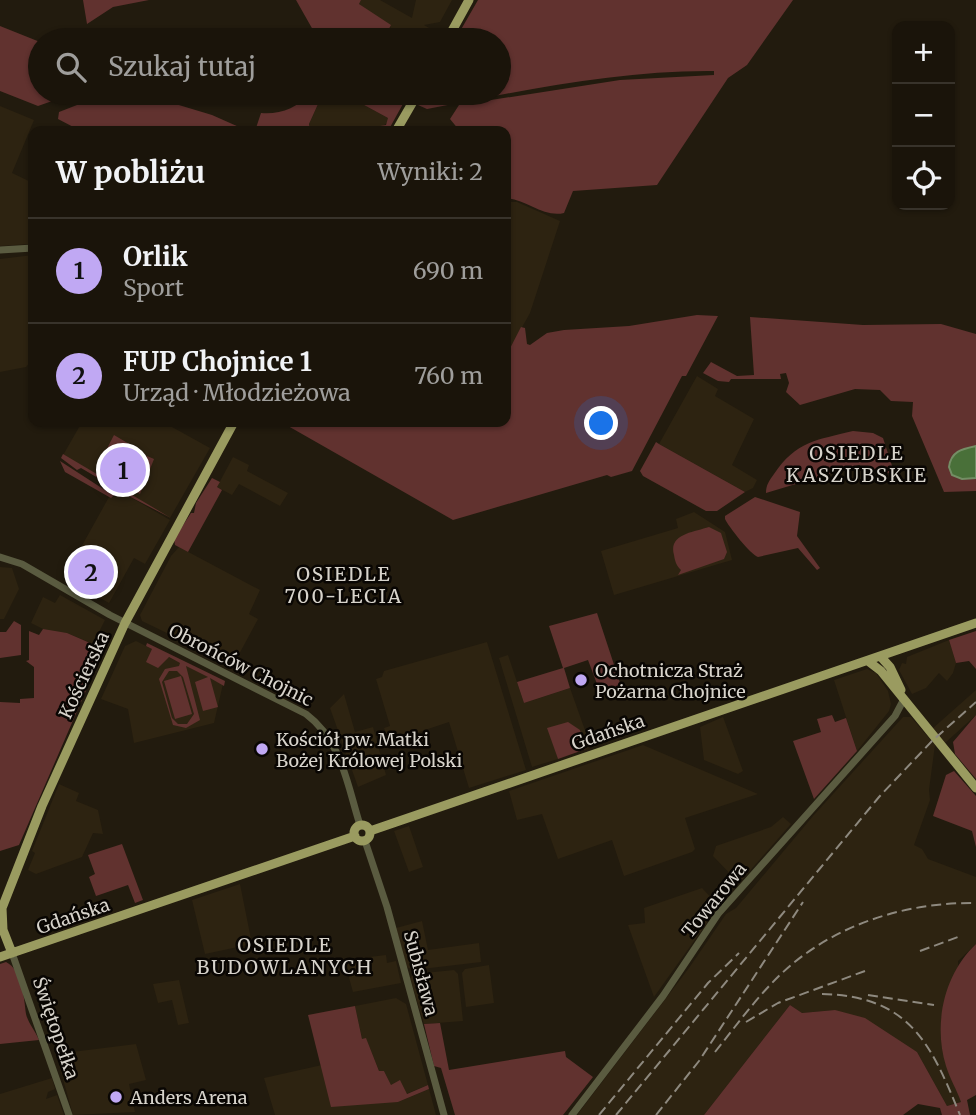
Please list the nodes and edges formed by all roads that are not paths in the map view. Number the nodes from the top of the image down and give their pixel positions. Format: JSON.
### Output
{"nodes":[{"id":1,"x":469,"y":0,"type":"edge"},
{"id":2,"x":454,"y":28,"type":"edge"},
{"id":3,"x":411,"y":105,"type":"edge"},
{"id":4,"x":399,"y":126,"type":"edge"},
{"id":5,"x":28,"y":248,"type":"edge"},
{"id":6,"x":0,"y":250,"type":"edge"},
{"id":7,"x":231,"y":427,"type":"edge"},
{"id":8,"x":0,"y":557,"type":"edge"},
{"id":9,"x":125,"y":623,"type":"junction"},
{"id":10,"x":976,"y":623,"type":"edge"},
{"id":11,"x":895,"y":652,"type":"junction"},
{"id":12,"x":881,"y":657,"type":"junction"},
{"id":13,"x":868,"y":661,"type":"junction"},
{"id":14,"x":885,"y":669,"type":"junction"},
{"id":15,"x":904,"y":699,"type":"junction"},
{"id":16,"x":913,"y":711,"type":"junction"},
{"id":17,"x":895,"y":716,"type":"junction"},
{"id":18,"x":976,"y":788,"type":"edge"},
{"id":19,"x":360,"y":825,"type":"junction"},
{"id":20,"x":370,"y":831,"type":"junction"},
{"id":21,"x":355,"y":836,"type":"junction"},
{"id":22,"x":365,"y":841,"type":"junction"},
{"id":23,"x":12,"y":953,"type":"junction"},
{"id":24,"x":0,"y":957,"type":"edge"},
{"id":25,"x":69,"y":1115,"type":"edge"},
{"id":26,"x":444,"y":1115,"type":"edge"},
{"id":27,"x":572,"y":1115,"type":"edge"}],
"edges":[{"from":1,"to":2,"type":"main road"},
{"from":3,"to":4,"type":"main road"},
{"from":5,"to":6,"type":"street"},
{"from":7,"to":9,"type":"main road","name":"Kościerska"},
{"from":8,"to":9,"type":"street","name":"Obrońców Chojnic"},
{"from":9,"to":19,"type":"street","name":"Obrońców Chojnic"},
{"from":9,"to":23,"type":"main road","name":"Kościerska"},
{"from":10,"to":11,"type":"main road","name":"Gdańska"},
{"from":11,"to":12,"type":"main road","name":"Gdańska"},
{"from":11,"to":14,"type":"main road"},
{"from":12,"to":13,"type":"main road","name":"Gdańska"},
{"from":12,"to":14,"type":"main road"},
{"from":13,"to":14,"type":"main road"},
{"from":13,"to":20,"type":"main road","name":"Gdańska"},
{"from":14,"to":15,"type":"main road"},
{"from":15,"to":16,"type":"main road"},
{"from":15,"to":17,"type":"street","name":"Towarowa"},
{"from":16,"to":17,"type":"street"},
{"from":16,"to":18,"type":"main road"},
{"from":17,"to":27,"type":"street","name":"Towarowa"},
{"from":19,"to":20,"type":"main road"},
{"from":19,"to":21,"type":"main road"},
{"from":20,"to":22,"type":"main road"},
{"from":21,"to":22,"type":"main road"},
{"from":21,"to":23,"type":"main road","name":"Gdańska"},
{"from":22,"to":26,"type":"street","name":"Subisława"},
{"from":23,"to":24,"type":"main road","name":"Gdańska"},
{"from":23,"to":25,"type":"street","name":"Świętopełka"}]}
